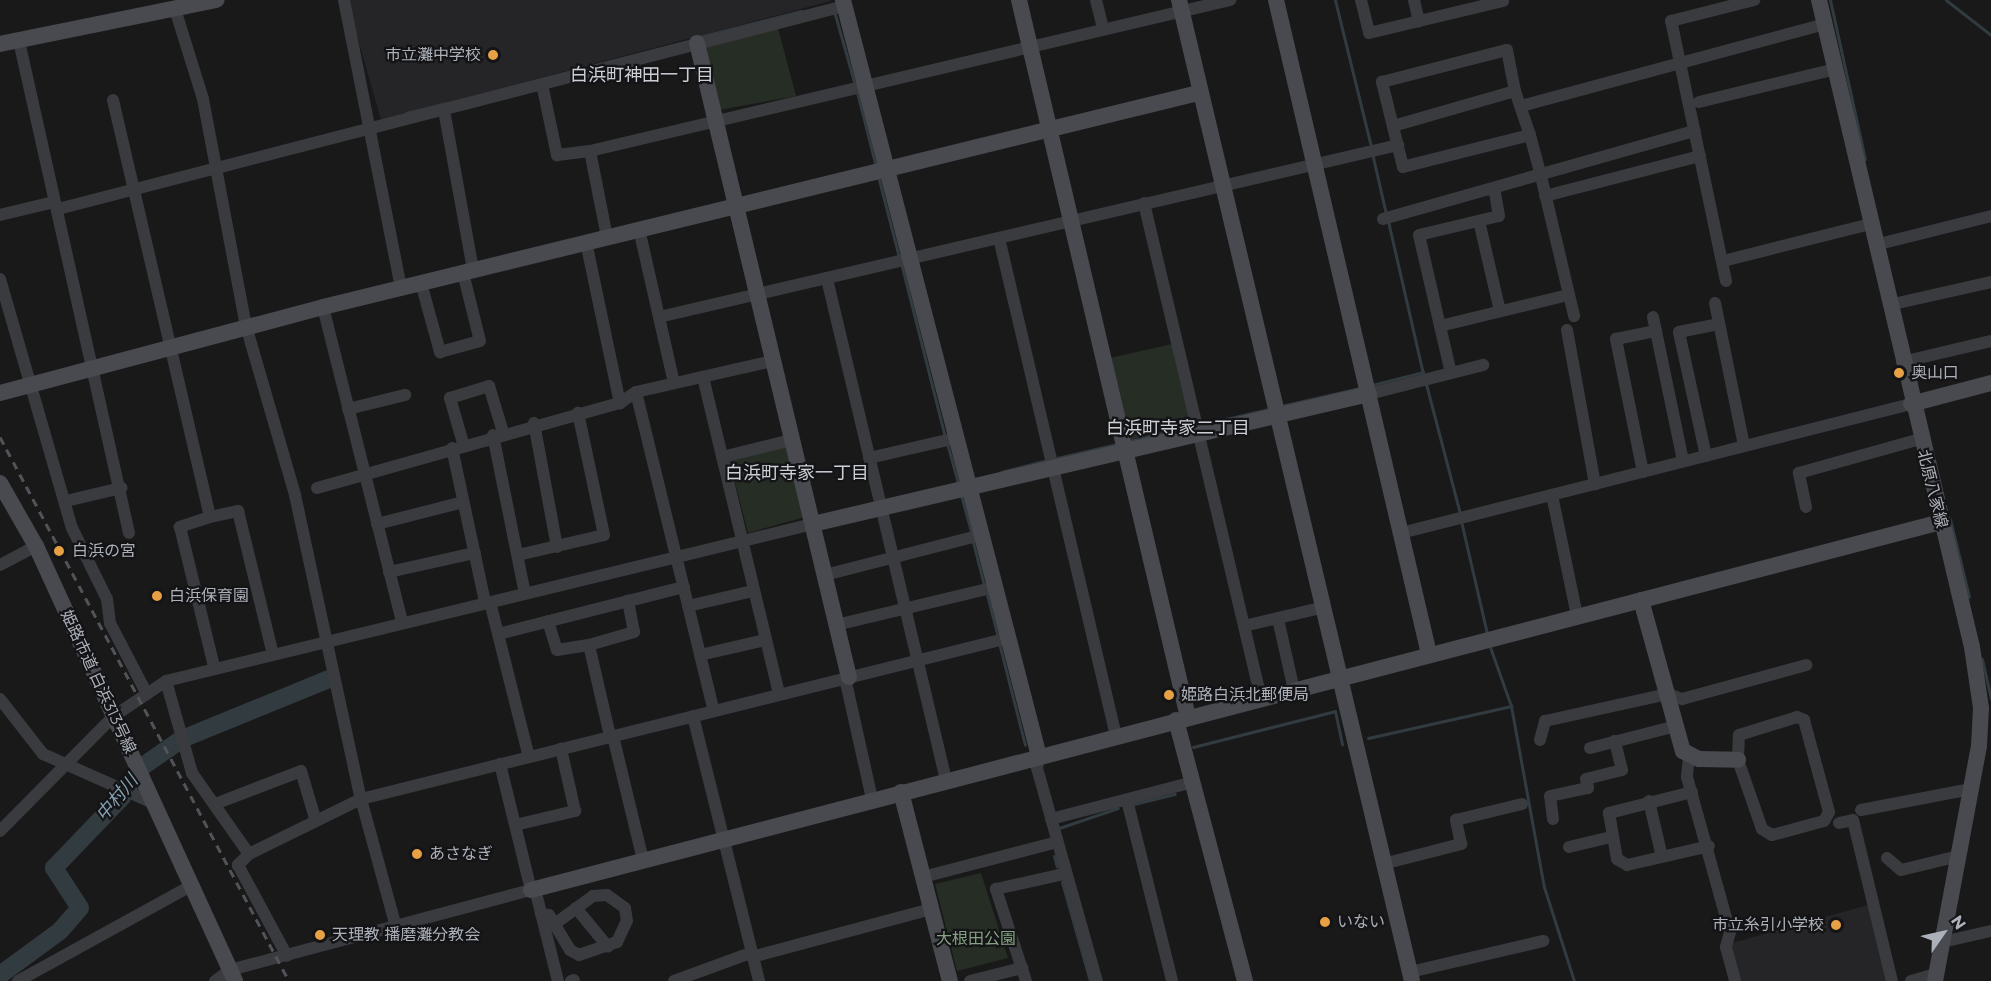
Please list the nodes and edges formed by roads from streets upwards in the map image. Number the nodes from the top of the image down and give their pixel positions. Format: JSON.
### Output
{"nodes":[{"id":1,"x":217,"y":0,"type":"edge"},
{"id":2,"x":344,"y":0,"type":"edge"},
{"id":3,"x":1019,"y":0,"type":"edge"},
{"id":4,"x":1096,"y":0,"type":"edge"},
{"id":5,"x":1230,"y":0,"type":"edge"},
{"id":6,"x":1276,"y":0,"type":"edge"},
{"id":7,"x":1361,"y":0,"type":"edge"},
{"id":8,"x":1414,"y":0,"type":"edge"},
{"id":9,"x":1754,"y":0,"type":"edge"},
{"id":10,"x":1820,"y":0,"type":"edge"},
{"id":11,"x":1503,"y":1,"type":"edge"},
{"id":12,"x":1473,"y":4,"type":"edge"},
{"id":13,"x":839,"y":5,"type":"edge"},
{"id":14,"x":1179,"y":6,"type":"edge"},
{"id":15,"x":175,"y":9,"type":"junction"},
{"id":16,"x":1419,"y":21,"type":"junction"},
{"id":17,"x":1825,"y":24,"type":"junction"},
{"id":18,"x":1102,"y":28,"type":"junction"},
{"id":19,"x":5,"y":41,"type":"edge"},
{"id":20,"x":697,"y":43,"type":"junction"},
{"id":21,"x":1029,"y":45,"type":"junction"},
{"id":22,"x":1679,"y":62,"type":"junction"},
{"id":23,"x":1834,"y":69,"type":"junction"},
{"id":24,"x":542,"y":84,"type":"junction"},
{"id":25,"x":858,"y":87,"type":"junction"},
{"id":26,"x":1515,"y":91,"type":"junction"},
{"id":27,"x":1198,"y":93,"type":"junction"},
{"id":28,"x":113,"y":100,"type":"dead end"},
{"id":29,"x":1699,"y":102,"type":"dead end"},
{"id":30,"x":1521,"y":106,"type":"junction"},
{"id":31,"x":444,"y":110,"type":"junction"},
{"id":32,"x":716,"y":120,"type":"junction"},
{"id":33,"x":373,"y":125,"type":"junction"},
{"id":34,"x":1393,"y":126,"type":"junction"},
{"id":35,"x":1049,"y":131,"type":"junction"},
{"id":36,"x":1695,"y":131,"type":"junction"},
{"id":37,"x":1530,"y":135,"type":"junction"},
{"id":38,"x":1398,"y":145,"type":"junction"},
{"id":39,"x":590,"y":151,"type":"junction"},
{"id":40,"x":1700,"y":156,"type":"junction"},
{"id":41,"x":1315,"y":164,"type":"junction"},
{"id":42,"x":886,"y":169,"type":"junction"},
{"id":43,"x":217,"y":170,"type":"junction"},
{"id":44,"x":1541,"y":176,"type":"junction"},
{"id":45,"x":1221,"y":185,"type":"junction"},
{"id":46,"x":1494,"y":189,"type":"junction"},
{"id":47,"x":134,"y":191,"type":"junction"},
{"id":48,"x":1545,"y":196,"type":"junction"},
{"id":49,"x":1144,"y":203,"type":"junction"},
{"id":50,"x":56,"y":206,"type":"junction"},
{"id":51,"x":735,"y":206,"type":"junction"},
{"id":52,"x":0,"y":215,"type":"edge"},
{"id":53,"x":1991,"y":216,"type":"edge"},
{"id":54,"x":1383,"y":219,"type":"dead end"},
{"id":55,"x":1071,"y":220,"type":"junction"},
{"id":56,"x":1479,"y":221,"type":"junction"},
{"id":57,"x":1870,"y":224,"type":"junction"},
{"id":58,"x":639,"y":229,"type":"junction"},
{"id":59,"x":607,"y":237,"type":"junction"},
{"id":60,"x":999,"y":238,"type":"junction"},
{"id":61,"x":586,"y":242,"type":"junction"},
{"id":62,"x":1882,"y":243,"type":"junction"},
{"id":63,"x":910,"y":259,"type":"junction"},
{"id":64,"x":1723,"y":261,"type":"junction"},
{"id":65,"x":468,"y":271,"type":"junction"},
{"id":66,"x":0,"y":279,"type":"edge"},
{"id":67,"x":826,"y":279,"type":"junction"},
{"id":68,"x":1726,"y":281,"type":"dead end"},
{"id":69,"x":1991,"y":282,"type":"edge"},
{"id":70,"x":421,"y":283,"type":"junction"},
{"id":71,"x":401,"y":288,"type":"junction"},
{"id":72,"x":1568,"y":295,"type":"junction"},
{"id":73,"x":757,"y":296,"type":"junction"},
{"id":74,"x":1715,"y":303,"type":"dead end"},
{"id":75,"x":1896,"y":304,"type":"junction"},
{"id":76,"x":323,"y":307,"type":"junction"},
{"id":77,"x":1500,"y":311,"type":"junction"},
{"id":78,"x":1574,"y":316,"type":"dead end"},
{"id":79,"x":659,"y":317,"type":"junction"},
{"id":80,"x":1653,"y":317,"type":"dead end"},
{"id":81,"x":1719,"y":324,"type":"junction"},
{"id":82,"x":246,"y":326,"type":"junction"},
{"id":83,"x":1440,"y":326,"type":"junction"},
{"id":84,"x":1567,"y":330,"type":"dead end"},
{"id":85,"x":1656,"y":331,"type":"junction"},
{"id":86,"x":1991,"y":341,"type":"edge"},
{"id":87,"x":171,"y":351,"type":"junction"},
{"id":88,"x":1908,"y":360,"type":"junction"},
{"id":89,"x":773,"y":361,"type":"junction"},
{"id":90,"x":1483,"y":365,"type":"dead end"},
{"id":91,"x":94,"y":369,"type":"junction"},
{"id":92,"x":1451,"y":373,"type":"junction"},
{"id":93,"x":703,"y":377,"type":"junction"},
{"id":94,"x":31,"y":383,"type":"junction"},
{"id":95,"x":674,"y":383,"type":"junction"},
{"id":96,"x":1991,"y":383,"type":"edge"},
{"id":97,"x":636,"y":392,"type":"junction"},
{"id":98,"x":0,"y":393,"type":"edge"},
{"id":99,"x":1369,"y":394,"type":"junction"},
{"id":100,"x":405,"y":395,"type":"dead end"},
{"id":101,"x":620,"y":403,"type":"junction"},
{"id":102,"x":1911,"y":404,"type":"junction"},
{"id":103,"x":348,"y":409,"type":"junction"},
{"id":104,"x":578,"y":412,"type":"junction"},
{"id":105,"x":1276,"y":414,"type":"junction"},
{"id":106,"x":534,"y":423,"type":"junction"},
{"id":107,"x":1198,"y":432,"type":"junction"},
{"id":108,"x":498,"y":433,"type":"junction"},
{"id":109,"x":1920,"y":438,"type":"junction"},
{"id":110,"x":792,"y":440,"type":"junction"},
{"id":111,"x":949,"y":440,"type":"junction"},
{"id":112,"x":458,"y":446,"type":"junction"},
{"id":113,"x":1744,"y":446,"type":"junction"},
{"id":114,"x":1125,"y":450,"type":"junction"},
{"id":115,"x":1706,"y":456,"type":"junction"},
{"id":116,"x":722,"y":457,"type":"junction"},
{"id":117,"x":869,"y":458,"type":"junction"},
{"id":118,"x":1051,"y":461,"type":"junction"},
{"id":119,"x":1683,"y":462,"type":"junction"},
{"id":120,"x":1643,"y":472,"type":"junction"},
{"id":121,"x":365,"y":475,"type":"junction"},
{"id":122,"x":0,"y":483,"type":"edge"},
{"id":123,"x":1595,"y":484,"type":"junction"},
{"id":124,"x":121,"y":488,"type":"junction"},
{"id":125,"x":317,"y":488,"type":"dead end"},
{"id":126,"x":961,"y":489,"type":"junction"},
{"id":127,"x":1552,"y":495,"type":"junction"},
{"id":128,"x":66,"y":501,"type":"junction"},
{"id":129,"x":463,"y":502,"type":"junction"},
{"id":130,"x":883,"y":507,"type":"junction"},
{"id":131,"x":1806,"y":507,"type":"dead end"},
{"id":132,"x":210,"y":517,"type":"junction"},
{"id":133,"x":1941,"y":522,"type":"junction"},
{"id":134,"x":377,"y":524,"type":"junction"},
{"id":135,"x":813,"y":524,"type":"junction"},
{"id":136,"x":129,"y":533,"type":"dead end"},
{"id":137,"x":1401,"y":533,"type":"junction"},
{"id":138,"x":981,"y":536,"type":"junction"},
{"id":139,"x":742,"y":540,"type":"junction"},
{"id":140,"x":36,"y":546,"type":"junction"},
{"id":141,"x":557,"y":547,"type":"junction"},
{"id":142,"x":475,"y":553,"type":"junction"},
{"id":143,"x":518,"y":555,"type":"junction"},
{"id":144,"x":677,"y":555,"type":"junction"},
{"id":145,"x":893,"y":559,"type":"junction"},
{"id":146,"x":0,"y":565,"type":"edge"},
{"id":147,"x":389,"y":572,"type":"junction"},
{"id":148,"x":825,"y":575,"type":"junction"},
{"id":149,"x":684,"y":587,"type":"junction"},
{"id":150,"x":995,"y":587,"type":"junction"},
{"id":151,"x":753,"y":591,"type":"junction"},
{"id":152,"x":525,"y":593,"type":"junction"},
{"id":153,"x":1641,"y":600,"type":"junction"},
{"id":154,"x":628,"y":601,"type":"junction"},
{"id":155,"x":487,"y":602,"type":"junction"},
{"id":156,"x":688,"y":606,"type":"junction"},
{"id":157,"x":1321,"y":608,"type":"junction"},
{"id":158,"x":905,"y":609,"type":"junction"},
{"id":159,"x":1577,"y":616,"type":"junction"},
{"id":160,"x":1278,"y":619,"type":"junction"},
{"id":161,"x":402,"y":621,"type":"junction"},
{"id":162,"x":548,"y":621,"type":"junction"},
{"id":163,"x":836,"y":625,"type":"junction"},
{"id":164,"x":1244,"y":626,"type":"junction"},
{"id":165,"x":498,"y":634,"type":"junction"},
{"id":166,"x":327,"y":638,"type":"junction"},
{"id":167,"x":1001,"y":639,"type":"junction"},
{"id":168,"x":765,"y":640,"type":"junction"},
{"id":169,"x":589,"y":645,"type":"junction"},
{"id":170,"x":272,"y":651,"type":"junction"},
{"id":171,"x":1429,"y":654,"type":"junction"},
{"id":172,"x":700,"y":655,"type":"junction"},
{"id":173,"x":917,"y":660,"type":"junction"},
{"id":174,"x":1806,"y":665,"type":"dead end"},
{"id":175,"x":214,"y":667,"type":"junction"},
{"id":176,"x":847,"y":678,"type":"junction"},
{"id":177,"x":1337,"y":679,"type":"junction"},
{"id":178,"x":166,"y":681,"type":"junction"},
{"id":179,"x":1294,"y":690,"type":"junction"},
{"id":180,"x":147,"y":694,"type":"junction"},
{"id":181,"x":779,"y":694,"type":"junction"},
{"id":182,"x":1668,"y":694,"type":"junction"},
{"id":183,"x":1261,"y":698,"type":"junction"},
{"id":184,"x":0,"y":699,"type":"edge"},
{"id":185,"x":1986,"y":707,"type":"edge"},
{"id":186,"x":714,"y":711,"type":"junction"},
{"id":187,"x":114,"y":716,"type":"junction"},
{"id":188,"x":693,"y":716,"type":"junction"},
{"id":189,"x":1182,"y":719,"type":"junction"},
{"id":190,"x":1676,"y":726,"type":"junction"},
{"id":191,"x":611,"y":736,"type":"junction"},
{"id":192,"x":1116,"y":736,"type":"junction"},
{"id":193,"x":1540,"y":740,"type":"dead end"},
{"id":194,"x":1615,"y":741,"type":"junction"},
{"id":195,"x":1590,"y":748,"type":"dead end"},
{"id":196,"x":561,"y":749,"type":"junction"},
{"id":197,"x":1039,"y":756,"type":"junction"},
{"id":198,"x":529,"y":757,"type":"junction"},
{"id":199,"x":1689,"y":757,"type":"junction"},
{"id":200,"x":1738,"y":760,"type":"junction"},
{"id":201,"x":500,"y":764,"type":"junction"},
{"id":202,"x":66,"y":768,"type":"junction"},
{"id":203,"x":946,"y":780,"type":"junction"},
{"id":204,"x":1193,"y":782,"type":"junction"},
{"id":205,"x":1971,"y":789,"type":"junction"},
{"id":206,"x":901,"y":792,"type":"junction"},
{"id":207,"x":1692,"y":792,"type":"junction"},
{"id":208,"x":361,"y":799,"type":"junction"},
{"id":209,"x":872,"y":799,"type":"junction"},
{"id":210,"x":1127,"y":800,"type":"junction"},
{"id":211,"x":1649,"y":801,"type":"junction"},
{"id":212,"x":153,"y":803,"type":"junction"},
{"id":213,"x":215,"y":804,"type":"junction"},
{"id":214,"x":1522,"y":804,"type":"dead end"},
{"id":215,"x":1861,"y":810,"type":"dead end"},
{"id":216,"x":315,"y":818,"type":"junction"},
{"id":217,"x":1051,"y":819,"type":"junction"},
{"id":218,"x":1553,"y":819,"type":"dead end"},
{"id":219,"x":1839,"y":823,"type":"dead end"},
{"id":220,"x":515,"y":825,"type":"junction"},
{"id":221,"x":0,"y":831,"type":"edge"},
{"id":222,"x":723,"y":837,"type":"junction"},
{"id":223,"x":1611,"y":837,"type":"junction"},
{"id":224,"x":1057,"y":842,"type":"junction"},
{"id":225,"x":1708,"y":846,"type":"junction"},
{"id":226,"x":1569,"y":847,"type":"dead end"},
{"id":227,"x":249,"y":854,"type":"junction"},
{"id":228,"x":1959,"y":856,"type":"junction"},
{"id":229,"x":1662,"y":857,"type":"junction"},
{"id":230,"x":1887,"y":858,"type":"dead end"},
{"id":231,"x":643,"y":860,"type":"junction"},
{"id":232,"x":1383,"y":864,"type":"junction"},
{"id":233,"x":584,"y":874,"type":"junction"},
{"id":234,"x":1064,"y":874,"type":"junction"},
{"id":235,"x":923,"y":877,"type":"junction"},
{"id":236,"x":191,"y":886,"type":"junction"},
{"id":237,"x":533,"y":889,"type":"junction"},
{"id":238,"x":593,"y":896,"type":"junction"},
{"id":239,"x":576,"y":909,"type":"junction"},
{"id":240,"x":931,"y":909,"type":"junction"},
{"id":241,"x":541,"y":914,"type":"junction"},
{"id":242,"x":556,"y":923,"type":"junction"},
{"id":243,"x":396,"y":927,"type":"junction"},
{"id":244,"x":1991,"y":931,"type":"edge"},
{"id":245,"x":1543,"y":940,"type":"dead end"},
{"id":246,"x":1942,"y":942,"type":"junction"},
{"id":247,"x":608,"y":947,"type":"junction"},
{"id":248,"x":751,"y":955,"type":"junction"},
{"id":249,"x":287,"y":956,"type":"junction"},
{"id":250,"x":1022,"y":968,"type":"junction"},
{"id":251,"x":232,"y":975,"type":"edge"},
{"id":252,"x":1411,"y":977,"type":"edge"},
{"id":253,"x":1935,"y":978,"type":"edge"},
{"id":254,"x":18,"y":981,"type":"edge"},
{"id":255,"x":215,"y":981,"type":"edge"},
{"id":256,"x":558,"y":981,"type":"edge"},
{"id":257,"x":674,"y":981,"type":"edge"},
{"id":258,"x":759,"y":981,"type":"edge"},
{"id":259,"x":950,"y":981,"type":"edge"},
{"id":260,"x":970,"y":981,"type":"edge"},
{"id":261,"x":1026,"y":981,"type":"edge"},
{"id":262,"x":1097,"y":981,"type":"edge"},
{"id":263,"x":1172,"y":981,"type":"edge"},
{"id":264,"x":1245,"y":981,"type":"edge"},
{"id":265,"x":1735,"y":981,"type":"edge"},
{"id":266,"x":1892,"y":981,"type":"edge"},
{"id":267,"x":1911,"y":981,"type":"edge"}],
"edges":[{"from":1,"to":15,"type":"street"},
{"from":2,"to":33,"type":"street"},
{"from":3,"to":21,"type":"street"},
{"from":4,"to":18,"type":"street"},
{"from":5,"to":14,"type":"street"},
{"from":6,"to":41,"type":"street"},
{"from":7,"to":16,"type":"street"},
{"from":8,"to":16,"type":"street"},
{"from":9,"to":22,"type":"street"},
{"from":10,"to":17,"type":"street","name":"北原八家線"},
{"from":11,"to":12,"type":"street"},
{"from":12,"to":16,"type":"street"},
{"from":13,"to":20,"type":"street"},
{"from":13,"to":25,"type":"street"},
{"from":14,"to":18,"type":"street"},
{"from":14,"to":27,"type":"street"},
{"from":15,"to":19,"type":"street"},
{"from":15,"to":43,"type":"street"},
{"from":17,"to":22,"type":"street"},
{"from":17,"to":23,"type":"street","name":"北原八家線"},
{"from":18,"to":21,"type":"street"},
{"from":19,"to":50,"type":"street"},
{"from":20,"to":24,"type":"street"},
{"from":20,"to":32,"type":"street"},
{"from":21,"to":25,"type":"street"},
{"from":21,"to":35,"type":"street"},
{"from":22,"to":30,"type":"street"},
{"from":22,"to":36,"type":"street"},
{"from":23,"to":29,"type":"street"},
{"from":23,"to":57,"type":"street","name":"北原八家線"},
{"from":24,"to":31,"type":"street"},
{"from":24,"to":39,"type":"street"},
{"from":25,"to":32,"type":"street"},
{"from":25,"to":42,"type":"street"},
{"from":26,"to":30,"type":"street"},
{"from":26,"to":34,"type":"street"},
{"from":26,"to":34,"type":"street"},
{"from":27,"to":35,"type":"street"},
{"from":27,"to":45,"type":"street"},
{"from":28,"to":47,"type":"street"},
{"from":30,"to":37,"type":"street"},
{"from":31,"to":33,"type":"street"},
{"from":31,"to":65,"type":"street"},
{"from":32,"to":39,"type":"street"},
{"from":32,"to":51,"type":"street"},
{"from":33,"to":43,"type":"street"},
{"from":33,"to":71,"type":"street"},
{"from":34,"to":38,"type":"street"},
{"from":35,"to":42,"type":"street"},
{"from":35,"to":55,"type":"street"},
{"from":36,"to":40,"type":"street"},
{"from":36,"to":44,"type":"street"},
{"from":37,"to":38,"type":"street"},
{"from":37,"to":44,"type":"street"},
{"from":38,"to":41,"type":"street"},
{"from":39,"to":59,"type":"street"},
{"from":40,"to":48,"type":"street"},
{"from":40,"to":64,"type":"street"},
{"from":41,"to":45,"type":"street"},
{"from":41,"to":99,"type":"street"},
{"from":42,"to":51,"type":"street"},
{"from":42,"to":63,"type":"street"},
{"from":43,"to":47,"type":"street"},
{"from":43,"to":82,"type":"street"},
{"from":44,"to":46,"type":"street"},
{"from":44,"to":48,"type":"street"},
{"from":45,"to":49,"type":"street"},
{"from":45,"to":105,"type":"street"},
{"from":46,"to":54,"type":"street"},
{"from":46,"to":56,"type":"street"},
{"from":47,"to":50,"type":"street"},
{"from":47,"to":87,"type":"street"},
{"from":48,"to":72,"type":"street"},
{"from":49,"to":55,"type":"street"},
{"from":49,"to":107,"type":"street"},
{"from":50,"to":52,"type":"street"},
{"from":50,"to":91,"type":"street"},
{"from":51,"to":58,"type":"street"},
{"from":51,"to":73,"type":"street"},
{"from":53,"to":62,"type":"street"},
{"from":55,"to":60,"type":"street"},
{"from":55,"to":114,"type":"street"},
{"from":56,"to":77,"type":"street"},
{"from":56,"to":83,"type":"street"},
{"from":57,"to":62,"type":"street","name":"北原八家線"},
{"from":57,"to":64,"type":"street"},
{"from":58,"to":59,"type":"street"},
{"from":58,"to":79,"type":"street"},
{"from":59,"to":61,"type":"street"},
{"from":60,"to":63,"type":"street"},
{"from":60,"to":118,"type":"street"},
{"from":61,"to":65,"type":"street"},
{"from":61,"to":101,"type":"street"},
{"from":62,"to":75,"type":"street","name":"北原八家線"},
{"from":63,"to":67,"type":"street"},
{"from":63,"to":111,"type":"street"},
{"from":64,"to":68,"type":"street"},
{"from":65,"to":70,"type":"street"},
{"from":65,"to":70,"type":"street"},
{"from":66,"to":94,"type":"street"},
{"from":67,"to":73,"type":"street"},
{"from":67,"to":117,"type":"street"},
{"from":69,"to":75,"type":"street"},
{"from":70,"to":71,"type":"street"},
{"from":71,"to":76,"type":"street"},
{"from":72,"to":77,"type":"street"},
{"from":72,"to":78,"type":"street"},
{"from":73,"to":79,"type":"street"},
{"from":73,"to":89,"type":"street"},
{"from":74,"to":81,"type":"street"},
{"from":75,"to":88,"type":"street","name":"北原八家線"},
{"from":76,"to":82,"type":"street"},
{"from":76,"to":103,"type":"street"},
{"from":77,"to":83,"type":"street"},
{"from":79,"to":95,"type":"street"},
{"from":80,"to":85,"type":"street"},
{"from":81,"to":113,"type":"street"},
{"from":81,"to":115,"type":"street"},
{"from":82,"to":87,"type":"street"},
{"from":82,"to":166,"type":"street"},
{"from":83,"to":92,"type":"street"},
{"from":84,"to":123,"type":"street"},
{"from":85,"to":119,"type":"street"},
{"from":85,"to":120,"type":"street"},
{"from":86,"to":88,"type":"street"},
{"from":87,"to":91,"type":"street"},
{"from":87,"to":132,"type":"street"},
{"from":88,"to":102,"type":"street","name":"北原八家線"},
{"from":89,"to":93,"type":"street"},
{"from":89,"to":110,"type":"street"},
{"from":90,"to":92,"type":"street"},
{"from":91,"to":94,"type":"street"},
{"from":91,"to":124,"type":"street"},
{"from":92,"to":99,"type":"street"},
{"from":93,"to":95,"type":"street"},
{"from":93,"to":116,"type":"street"},
{"from":94,"to":98,"type":"street"},
{"from":94,"to":128,"type":"street"},
{"from":95,"to":97,"type":"street"},
{"from":96,"to":102,"type":"street"},
{"from":97,"to":101,"type":"street"},
{"from":97,"to":144,"type":"street"},
{"from":99,"to":105,"type":"street"},
{"from":99,"to":137,"type":"street"},
{"from":100,"to":103,"type":"street"},
{"from":101,"to":104,"type":"street"},
{"from":102,"to":109,"type":"street","name":"北原八家線"},
{"from":102,"to":113,"type":"street"},
{"from":103,"to":121,"type":"street"},
{"from":104,"to":106,"type":"street"},
{"from":104,"to":141,"type":"street"},
{"from":105,"to":107,"type":"street"},
{"from":105,"to":157,"type":"street"},
{"from":106,"to":108,"type":"street"},
{"from":106,"to":141,"type":"street"},
{"from":107,"to":114,"type":"street"},
{"from":107,"to":164,"type":"street"},
{"from":108,"to":112,"type":"street"},
{"from":108,"to":112,"type":"street"},
{"from":108,"to":143,"type":"street"},
{"from":109,"to":131,"type":"street"},
{"from":109,"to":133,"type":"street","name":"北原八家線"},
{"from":110,"to":116,"type":"street"},
{"from":110,"to":135,"type":"street"},
{"from":111,"to":117,"type":"street"},
{"from":111,"to":126,"type":"street"},
{"from":112,"to":121,"type":"street"},
{"from":112,"to":129,"type":"street"},
{"from":113,"to":115,"type":"street"},
{"from":114,"to":118,"type":"street"},
{"from":114,"to":189,"type":"street"},
{"from":115,"to":119,"type":"street"},
{"from":116,"to":139,"type":"street"},
{"from":117,"to":130,"type":"street"},
{"from":118,"to":126,"type":"street"},
{"from":118,"to":192,"type":"street"},
{"from":119,"to":120,"type":"street"},
{"from":120,"to":123,"type":"street"},
{"from":121,"to":125,"type":"street"},
{"from":121,"to":134,"type":"street"},
{"from":122,"to":140,"type":"street","name":"姫路市道 白浜313号線"},
{"from":123,"to":127,"type":"street"},
{"from":124,"to":128,"type":"street"},
{"from":124,"to":136,"type":"street"},
{"from":126,"to":130,"type":"street"},
{"from":126,"to":138,"type":"street"},
{"from":127,"to":137,"type":"street"},
{"from":127,"to":159,"type":"street"},
{"from":128,"to":180,"type":"street"},
{"from":129,"to":134,"type":"street"},
{"from":129,"to":142,"type":"street"},
{"from":130,"to":135,"type":"street"},
{"from":130,"to":145,"type":"street"},
{"from":132,"to":170,"type":"street"},
{"from":132,"to":175,"type":"street"},
{"from":133,"to":153,"type":"street"},
{"from":133,"to":185,"type":"street","name":"北原八家線"},
{"from":134,"to":147,"type":"street"},
{"from":135,"to":139,"type":"street"},
{"from":135,"to":148,"type":"street"},
{"from":137,"to":171,"type":"street"},
{"from":138,"to":145,"type":"street"},
{"from":138,"to":150,"type":"street"},
{"from":139,"to":144,"type":"street"},
{"from":139,"to":151,"type":"street"},
{"from":140,"to":146,"type":"street"},
{"from":140,"to":187,"type":"street","name":"姫路市道 白浜313号線"},
{"from":141,"to":143,"type":"street"},
{"from":142,"to":147,"type":"street"},
{"from":142,"to":155,"type":"street"},
{"from":143,"to":152,"type":"street"},
{"from":144,"to":149,"type":"street"},
{"from":144,"to":152,"type":"street"},
{"from":145,"to":148,"type":"street"},
{"from":145,"to":158,"type":"street"},
{"from":147,"to":161,"type":"street"},
{"from":148,"to":163,"type":"street"},
{"from":149,"to":154,"type":"street"},
{"from":149,"to":156,"type":"street"},
{"from":150,"to":158,"type":"street"},
{"from":150,"to":167,"type":"street"},
{"from":151,"to":156,"type":"street"},
{"from":151,"to":168,"type":"street"},
{"from":152,"to":155,"type":"street"},
{"from":153,"to":159,"type":"street"},
{"from":153,"to":182,"type":"street"},
{"from":154,"to":162,"type":"street"},
{"from":154,"to":169,"type":"street"},
{"from":155,"to":161,"type":"street"},
{"from":155,"to":165,"type":"street"},
{"from":156,"to":172,"type":"street"},
{"from":157,"to":160,"type":"street"},
{"from":157,"to":177,"type":"street"},
{"from":158,"to":163,"type":"street"},
{"from":158,"to":173,"type":"street"},
{"from":159,"to":171,"type":"street"},
{"from":160,"to":164,"type":"street"},
{"from":160,"to":179,"type":"street"},
{"from":161,"to":166,"type":"street"},
{"from":162,"to":165,"type":"street"},
{"from":162,"to":169,"type":"street"},
{"from":163,"to":176,"type":"street"},
{"from":164,"to":183,"type":"street"},
{"from":165,"to":198,"type":"street"},
{"from":166,"to":170,"type":"street"},
{"from":166,"to":208,"type":"street"},
{"from":167,"to":173,"type":"street"},
{"from":167,"to":197,"type":"street"},
{"from":168,"to":172,"type":"street"},
{"from":168,"to":181,"type":"street"},
{"from":169,"to":191,"type":"street"},
{"from":170,"to":175,"type":"street"},
{"from":171,"to":177,"type":"street"},
{"from":172,"to":186,"type":"street"},
{"from":173,"to":176,"type":"street"},
{"from":173,"to":203,"type":"street"},
{"from":174,"to":182,"type":"street"},
{"from":175,"to":178,"type":"street"},
{"from":176,"to":181,"type":"street"},
{"from":176,"to":209,"type":"street"},
{"from":177,"to":179,"type":"street"},
{"from":177,"to":232,"type":"street"},
{"from":178,"to":180,"type":"street"},
{"from":178,"to":213,"type":"street"},
{"from":179,"to":183,"type":"street"},
{"from":180,"to":187,"type":"street"},
{"from":181,"to":186,"type":"street"},
{"from":182,"to":190,"type":"street"},
{"from":182,"to":193,"type":"street"},
{"from":183,"to":189,"type":"street"},
{"from":184,"to":202,"type":"street"},
{"from":185,"to":205,"type":"street","name":"北原八家線"},
{"from":186,"to":188,"type":"street"},
{"from":187,"to":202,"type":"street"},
{"from":187,"to":212,"type":"street","name":"姫路市道 白浜313号線"},
{"from":188,"to":191,"type":"street"},
{"from":188,"to":222,"type":"street"},
{"from":189,"to":192,"type":"street"},
{"from":189,"to":204,"type":"street"},
{"from":190,"to":194,"type":"street"},
{"from":190,"to":199,"type":"street"},
{"from":191,"to":196,"type":"street"},
{"from":191,"to":231,"type":"street"},
{"from":192,"to":197,"type":"street"},
{"from":194,"to":195,"type":"street"},
{"from":194,"to":218,"type":"street"},
{"from":196,"to":198,"type":"street"},
{"from":196,"to":220,"type":"street"},
{"from":197,"to":203,"type":"street"},
{"from":197,"to":217,"type":"street"},
{"from":198,"to":201,"type":"street"},
{"from":199,"to":200,"type":"street"},
{"from":199,"to":207,"type":"street"},
{"from":200,"to":200,"type":"street"},
{"from":201,"to":208,"type":"street"},
{"from":201,"to":220,"type":"street"},
{"from":202,"to":212,"type":"street"},
{"from":202,"to":221,"type":"street"},
{"from":203,"to":206,"type":"street"},
{"from":204,"to":210,"type":"street"},
{"from":204,"to":264,"type":"street"},
{"from":205,"to":215,"type":"street"},
{"from":205,"to":228,"type":"street","name":"北原八家線"},
{"from":206,"to":209,"type":"street"},
{"from":206,"to":235,"type":"street"},
{"from":207,"to":211,"type":"street"},
{"from":207,"to":225,"type":"street"},
{"from":208,"to":216,"type":"street"},
{"from":208,"to":243,"type":"street"},
{"from":209,"to":222,"type":"street"},
{"from":210,"to":217,"type":"street"},
{"from":210,"to":263,"type":"street"},
{"from":211,"to":223,"type":"street"},
{"from":211,"to":229,"type":"street"},
{"from":212,"to":236,"type":"street","name":"姫路市道 白浜313号線"},
{"from":213,"to":216,"type":"street"},
{"from":213,"to":227,"type":"street"},
{"from":214,"to":232,"type":"street"},
{"from":216,"to":227,"type":"street"},
{"from":217,"to":224,"type":"street"},
{"from":219,"to":266,"type":"street"},
{"from":220,"to":237,"type":"street"},
{"from":222,"to":231,"type":"street"},
{"from":222,"to":248,"type":"street"},
{"from":223,"to":226,"type":"street"},
{"from":223,"to":229,"type":"street"},
{"from":224,"to":234,"type":"street"},
{"from":224,"to":235,"type":"street"},
{"from":225,"to":229,"type":"street"},
{"from":225,"to":265,"type":"street"},
{"from":227,"to":249,"type":"street"},
{"from":228,"to":230,"type":"street"},
{"from":228,"to":246,"type":"street","name":"北原八家線"},
{"from":231,"to":233,"type":"street"},
{"from":232,"to":252,"type":"street"},
{"from":233,"to":237,"type":"street"},
{"from":233,"to":238,"type":"street"},
{"from":234,"to":250,"type":"street"},
{"from":234,"to":262,"type":"street"},
{"from":235,"to":240,"type":"street"},
{"from":236,"to":251,"type":"street","name":"姫路市道 白浜313号線"},
{"from":236,"to":254,"type":"street"},
{"from":237,"to":241,"type":"street"},
{"from":237,"to":243,"type":"street"},
{"from":238,"to":239,"type":"street"},
{"from":238,"to":247,"type":"street"},
{"from":239,"to":242,"type":"street"},
{"from":239,"to":247,"type":"street"},
{"from":240,"to":248,"type":"street"},
{"from":240,"to":259,"type":"street"},
{"from":241,"to":242,"type":"street"},
{"from":241,"to":256,"type":"street"},
{"from":242,"to":247,"type":"street"},
{"from":243,"to":249,"type":"street"},
{"from":244,"to":246,"type":"street"},
{"from":245,"to":252,"type":"street"},
{"from":246,"to":253,"type":"street","name":"北原八家線"},
{"from":248,"to":257,"type":"street"},
{"from":248,"to":258,"type":"street"},
{"from":249,"to":251,"type":"street"},
{"from":250,"to":260,"type":"street"},
{"from":250,"to":261,"type":"street"},
{"from":251,"to":255,"type":"street"},
{"from":253,"to":267,"type":"street"}]}
